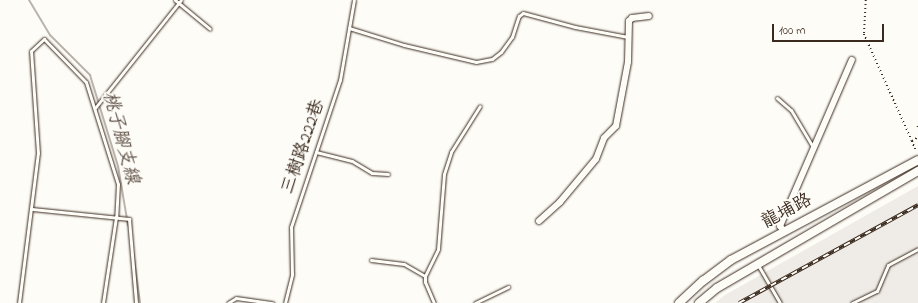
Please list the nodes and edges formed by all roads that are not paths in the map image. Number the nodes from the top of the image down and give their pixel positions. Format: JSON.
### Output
{"nodes":[{"id":1,"x":174,"y":0,"type":"edge"},
{"id":2,"x":354,"y":0,"type":"edge"},
{"id":3,"x":180,"y":2,"type":"edge"},
{"id":4,"x":649,"y":16,"type":"dead end"},
{"id":5,"x":349,"y":28,"type":"junction"},
{"id":6,"x":210,"y":29,"type":"dead end"},
{"id":7,"x":629,"y":37,"type":"junction"},
{"id":8,"x":852,"y":60,"type":"dead end"},
{"id":9,"x":777,"y":98,"type":"dead end"},
{"id":10,"x":480,"y":106,"type":"dead end"},
{"id":11,"x":95,"y":108,"type":"junction"},
{"id":12,"x":813,"y":147,"type":"junction"},
{"id":13,"x":316,"y":152,"type":"junction"},
{"id":14,"x":917,"y":154,"type":"edge"},
{"id":15,"x":918,"y":171,"type":"edge"},
{"id":16,"x":388,"y":174,"type":"dead end"},
{"id":17,"x":32,"y":209,"type":"junction"},
{"id":18,"x":116,"y":217,"type":"junction"},
{"id":19,"x":539,"y":221,"type":"dead end"},
{"id":20,"x":784,"y":231,"type":"junction"},
{"id":21,"x":918,"y":249,"type":"edge"},
{"id":22,"x":371,"y":260,"type":"dead end"},
{"id":23,"x":758,"y":264,"type":"junction"},
{"id":24,"x":425,"y":276,"type":"junction"},
{"id":25,"x":508,"y":287,"type":"dead end"},
{"id":26,"x":19,"y":303,"type":"edge"},
{"id":27,"x":103,"y":303,"type":"edge"},
{"id":28,"x":136,"y":303,"type":"edge"},
{"id":29,"x":228,"y":303,"type":"edge"},
{"id":30,"x":273,"y":303,"type":"edge"},
{"id":31,"x":285,"y":303,"type":"edge"},
{"id":32,"x":434,"y":303,"type":"edge"},
{"id":33,"x":475,"y":303,"type":"edge"},
{"id":34,"x":679,"y":303,"type":"edge"},
{"id":35,"x":699,"y":303,"type":"edge"},
{"id":36,"x":780,"y":303,"type":"edge"},
{"id":37,"x":852,"y":303,"type":"edge"}],
"edges":[{"from":1,"to":3,"type":"lane"},
{"from":2,"to":5,"type":"lane","name":"三樹路222巷"},
{"from":3,"to":6,"type":"lane"},
{"from":3,"to":11,"type":"lane"},
{"from":4,"to":7,"type":"street"},
{"from":5,"to":7,"type":"lane"},
{"from":5,"to":13,"type":"lane","name":"三樹路222巷"},
{"from":7,"to":19,"type":"street"},
{"from":8,"to":12,"type":"street"},
{"from":9,"to":12,"type":"lane"},
{"from":10,"to":24,"type":"lane"},
{"from":11,"to":17,"type":"lane"},
{"from":11,"to":18,"type":"lane"},
{"from":12,"to":20,"type":"street"},
{"from":13,"to":16,"type":"lane"},
{"from":13,"to":31,"type":"lane","name":"三樹路222巷"},
{"from":14,"to":20,"type":"street","name":"龍埔路"},
{"from":15,"to":23,"type":"street","name":"龍埔路"},
{"from":17,"to":18,"type":"lane"},
{"from":17,"to":26,"type":"lane"},
{"from":18,"to":27,"type":"lane"},
{"from":18,"to":28,"type":"lane"},
{"from":20,"to":34,"type":"street","name":"龍埔路"},
{"from":21,"to":37,"type":"lane"},
{"from":22,"to":24,"type":"lane"},
{"from":23,"to":35,"type":"street","name":"龍埔路"},
{"from":23,"to":36,"type":"lane"},
{"from":24,"to":32,"type":"lane"},
{"from":25,"to":33,"type":"lane"},
{"from":29,"to":30,"type":"lane"}]}
